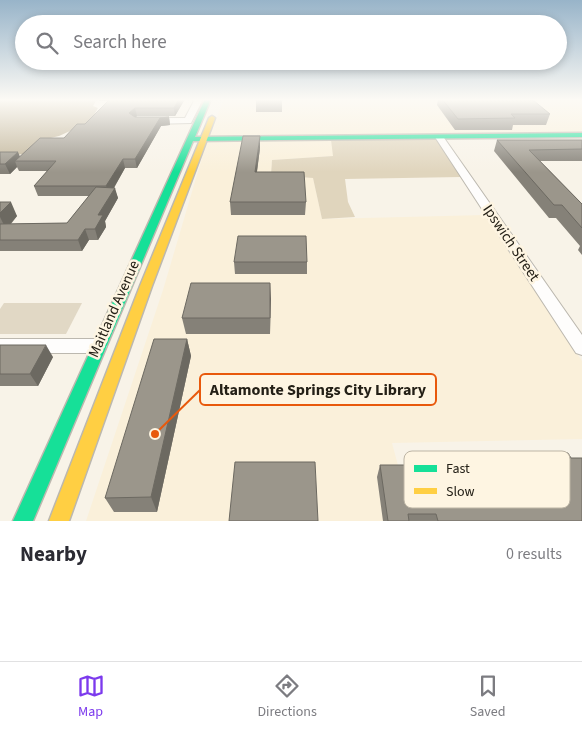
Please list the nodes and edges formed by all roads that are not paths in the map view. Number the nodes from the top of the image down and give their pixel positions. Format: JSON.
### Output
{"nodes":[{"id":1,"x":196,"y":123,"type":"edge"},
{"id":2,"x":210,"y":123,"type":"edge"},
{"id":3,"x":582,"y":135,"type":"edge"},
{"id":4,"x":439,"y":137,"type":"junction"},
{"id":5,"x":189,"y":139,"type":"junction"},
{"id":6,"x":204,"y":139,"type":"junction"},
{"id":7,"x":124,"y":286,"type":"junction"},
{"id":8,"x":146,"y":286,"type":"junction"},
{"id":9,"x":0,"y":346,"type":"edge"},
{"id":10,"x":98,"y":346,"type":"junction"},
{"id":11,"x":582,"y":348,"type":"edge"},
{"id":12,"x":23,"y":521,"type":"edge"},
{"id":13,"x":59,"y":521,"type":"edge"}],
"edges":[{"from":1,"to":5,"type":"main road","name":"Maitland Avenue"},
{"from":2,"to":6,"type":"main road","name":"Maitland Avenue"},
{"from":3,"to":4,"type":"main road"},
{"from":4,"to":6,"type":"main road"},
{"from":4,"to":11,"type":"street","name":"Ipswich Street"},
{"from":5,"to":6,"type":"main road"},
{"from":5,"to":7,"type":"main road","name":"Maitland Avenue"},
{"from":6,"to":8,"type":"main road","name":"Maitland Avenue"},
{"from":7,"to":8,"type":"street"},
{"from":7,"to":10,"type":"main road","name":"Maitland Avenue"},
{"from":8,"to":13,"type":"main road","name":"Maitland Avenue"},
{"from":9,"to":10,"type":"street"},
{"from":10,"to":12,"type":"main road","name":"Maitland Avenue"}]}
